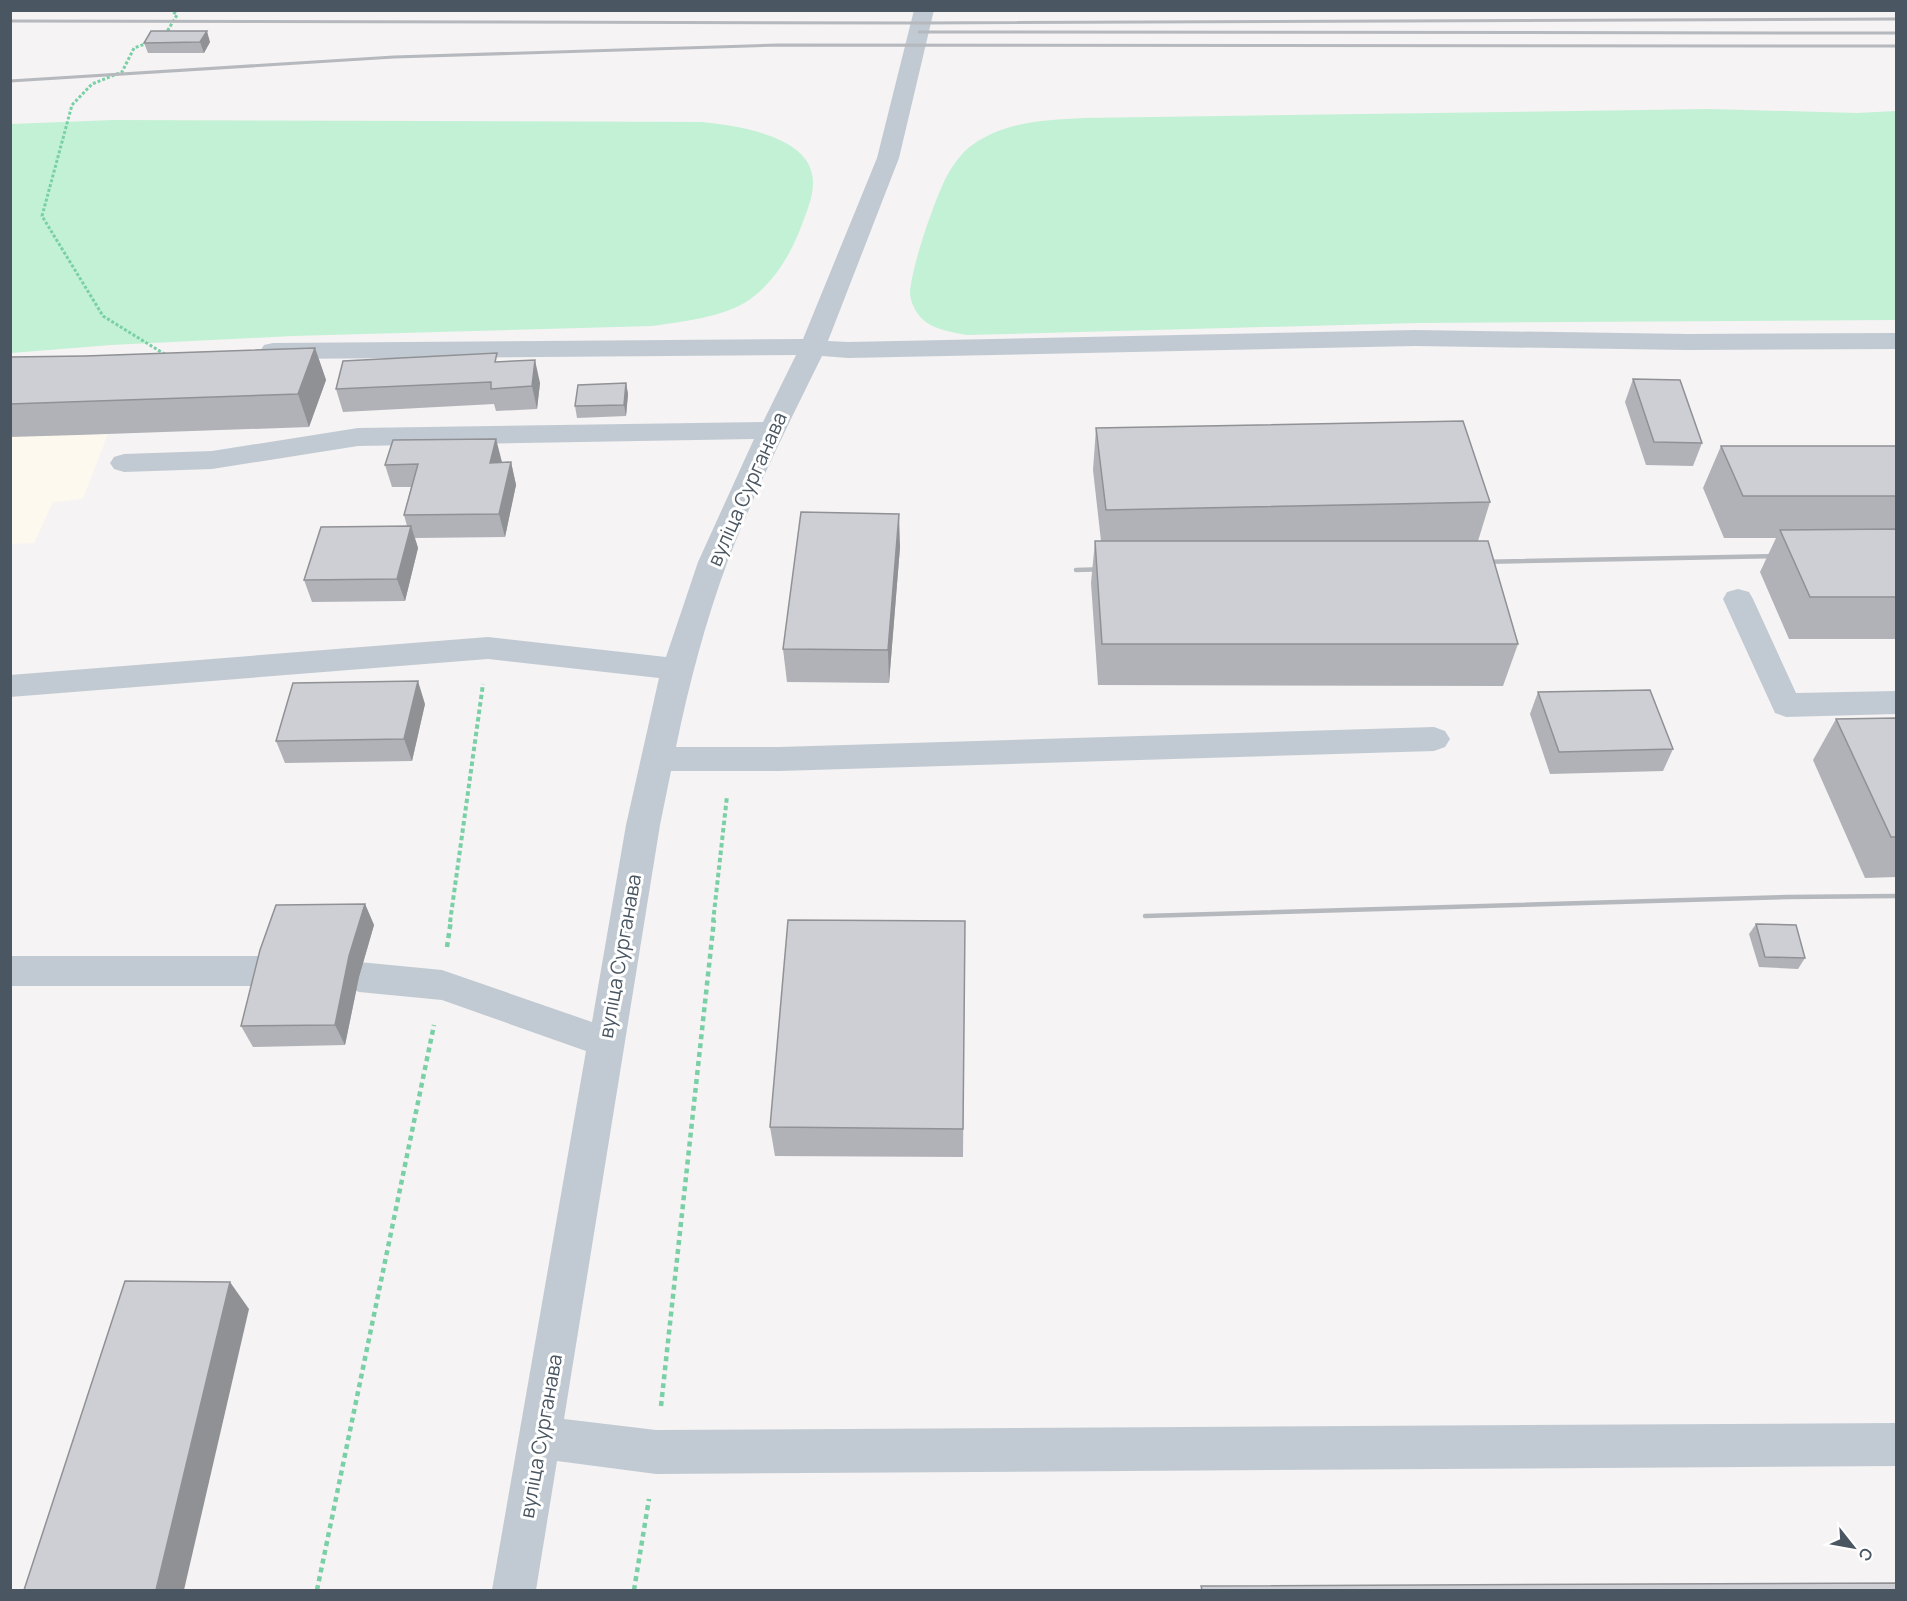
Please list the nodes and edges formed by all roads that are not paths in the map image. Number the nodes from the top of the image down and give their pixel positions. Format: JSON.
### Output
{"nodes":[{"id":1,"x":924,"y":10,"type":"edge"},
{"id":2,"x":1889,"y":342,"type":"edge"},
{"id":3,"x":813,"y":347,"type":"junction"},
{"id":4,"x":252,"y":351,"type":"edge"},
{"id":5,"x":772,"y":430,"type":"junction"},
{"id":6,"x":124,"y":462,"type":"dead end"},
{"id":7,"x":1738,"y":599,"type":"dead end"},
{"id":8,"x":677,"y":669,"type":"junction"},
{"id":9,"x":10,"y":686,"type":"edge"},
{"id":10,"x":1896,"y":703,"type":"edge"},
{"id":11,"x":1434,"y":739,"type":"dead end"},
{"id":12,"x":657,"y":759,"type":"junction"},
{"id":13,"x":10,"y":971,"type":"edge"},
{"id":14,"x":271,"y":971,"type":"edge"},
{"id":15,"x":359,"y":977,"type":"dead end"},
{"id":16,"x":605,"y":1042,"type":"junction"},
{"id":17,"x":542,"y":1437,"type":"junction"},
{"id":18,"x":1896,"y":1445,"type":"edge"},
{"id":19,"x":514,"y":1590,"type":"edge"}],
"edges":[{"from":1,"to":3,"type":"street","name":"вуліца Сурганава"},
{"from":2,"to":3,"type":"street"},
{"from":3,"to":4,"type":"street"},
{"from":3,"to":5,"type":"street","name":"вуліца Сурганава"},
{"from":5,"to":6,"type":"street"},
{"from":5,"to":8,"type":"street","name":"вуліца Сурганава"},
{"from":7,"to":10,"type":"street"},
{"from":8,"to":9,"type":"street"},
{"from":8,"to":12,"type":"street","name":"вуліца Сурганава"},
{"from":11,"to":12,"type":"street"},
{"from":12,"to":16,"type":"street","name":"вуліца Сурганава"},
{"from":13,"to":14,"type":"street"},
{"from":15,"to":16,"type":"street"},
{"from":16,"to":17,"type":"street","name":"вуліца Сурганава"},
{"from":17,"to":18,"type":"street"},
{"from":17,"to":19,"type":"street","name":"вуліца Сурганава"}]}
